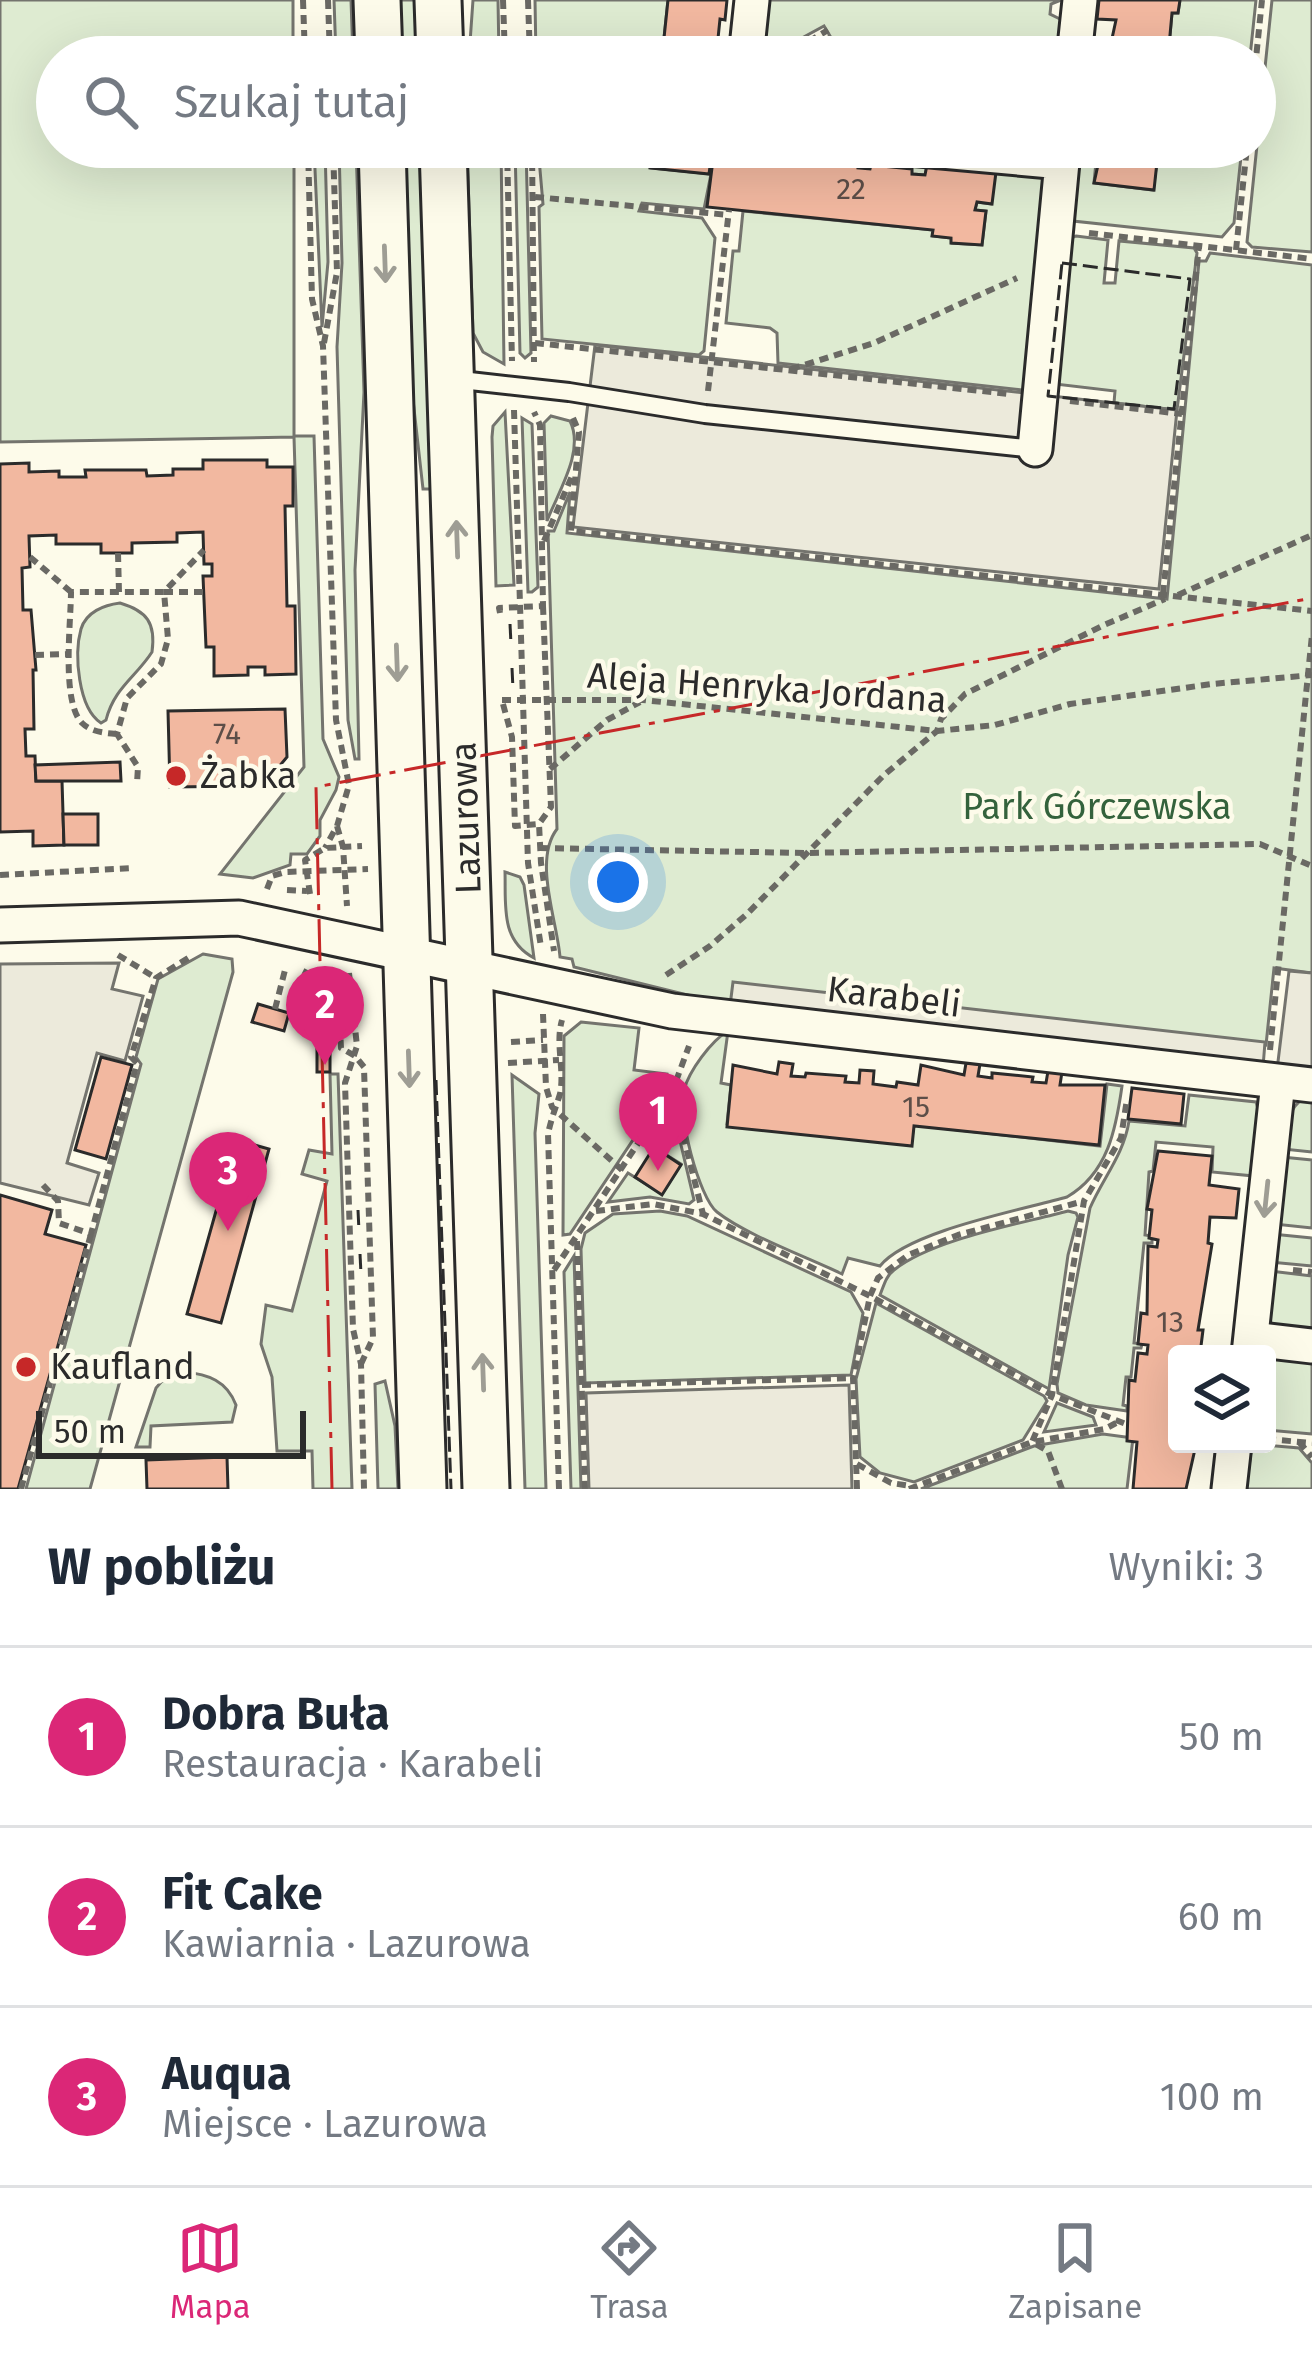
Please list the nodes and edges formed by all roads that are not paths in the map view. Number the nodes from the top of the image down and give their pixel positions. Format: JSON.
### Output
{"nodes":[{"id":1,"x":377,"y":0,"type":"edge"},
{"id":2,"x":438,"y":0,"type":"edge"},
{"id":3,"x":752,"y":0,"type":"edge"},
{"id":4,"x":1080,"y":0,"type":"edge"},
{"id":5,"x":378,"y":36,"type":"edge"},
{"id":6,"x":439,"y":36,"type":"edge"},
{"id":7,"x":748,"y":36,"type":"edge"},
{"id":8,"x":1076,"y":36,"type":"edge"},
{"id":9,"x":383,"y":168,"type":"edge"},
{"id":10,"x":444,"y":168,"type":"edge"},
{"id":11,"x":1062,"y":168,"type":"edge"},
{"id":12,"x":451,"y":379,"type":"junction"},
{"id":13,"x":1035,"y":449,"type":"joint"},
{"id":14,"x":0,"y":925,"type":"edge"},
{"id":15,"x":406,"y":952,"type":"junction"},
{"id":16,"x":470,"y":966,"type":"junction"},
{"id":17,"x":1272,"y":1082,"type":"junction"},
{"id":18,"x":1312,"y":1085,"type":"edge"},
{"id":19,"x":1251,"y":1345,"type":"edge"},
{"id":20,"x":1276,"y":1346,"type":"edge"},
{"id":21,"x":1312,"y":1346,"type":"edge"},
{"id":22,"x":1233,"y":1453,"type":"edge"},
{"id":23,"x":423,"y":1489,"type":"edge"},
{"id":24,"x":486,"y":1489,"type":"edge"},
{"id":25,"x":1229,"y":1489,"type":"edge"}],
"edges":[{"from":1,"to":5,"type":"main road"},
{"from":2,"to":6,"type":"main road"},
{"from":3,"to":7,"type":"street"},
{"from":4,"to":8,"type":"street"},
{"from":9,"to":15,"type":"main road","name":"Lazurowa","one_way":true},
{"from":10,"to":12,"type":"main road","name":"Lazurowa"},
{"from":11,"to":13,"type":"street"},
{"from":12,"to":13,"type":"lane"},
{"from":16,"to":12,"type":"main road","name":"Lazurowa","one_way":true},
{"from":14,"to":15,"type":"street","name":"Karabeli"},
{"from":15,"to":16,"type":"street","name":"Karabeli"},
{"from":15,"to":23,"type":"main road","name":"Lazurowa","one_way":true},
{"from":16,"to":17,"type":"street","name":"Karabeli"},
{"from":24,"to":16,"type":"main road","name":"Lazurowa","one_way":true},
{"from":17,"to":18,"type":"street","name":"Karabeli"},
{"from":17,"to":19,"type":"street","one_way":true},
{"from":20,"to":21,"type":"street"},
{"from":22,"to":25,"type":"street"}]}
